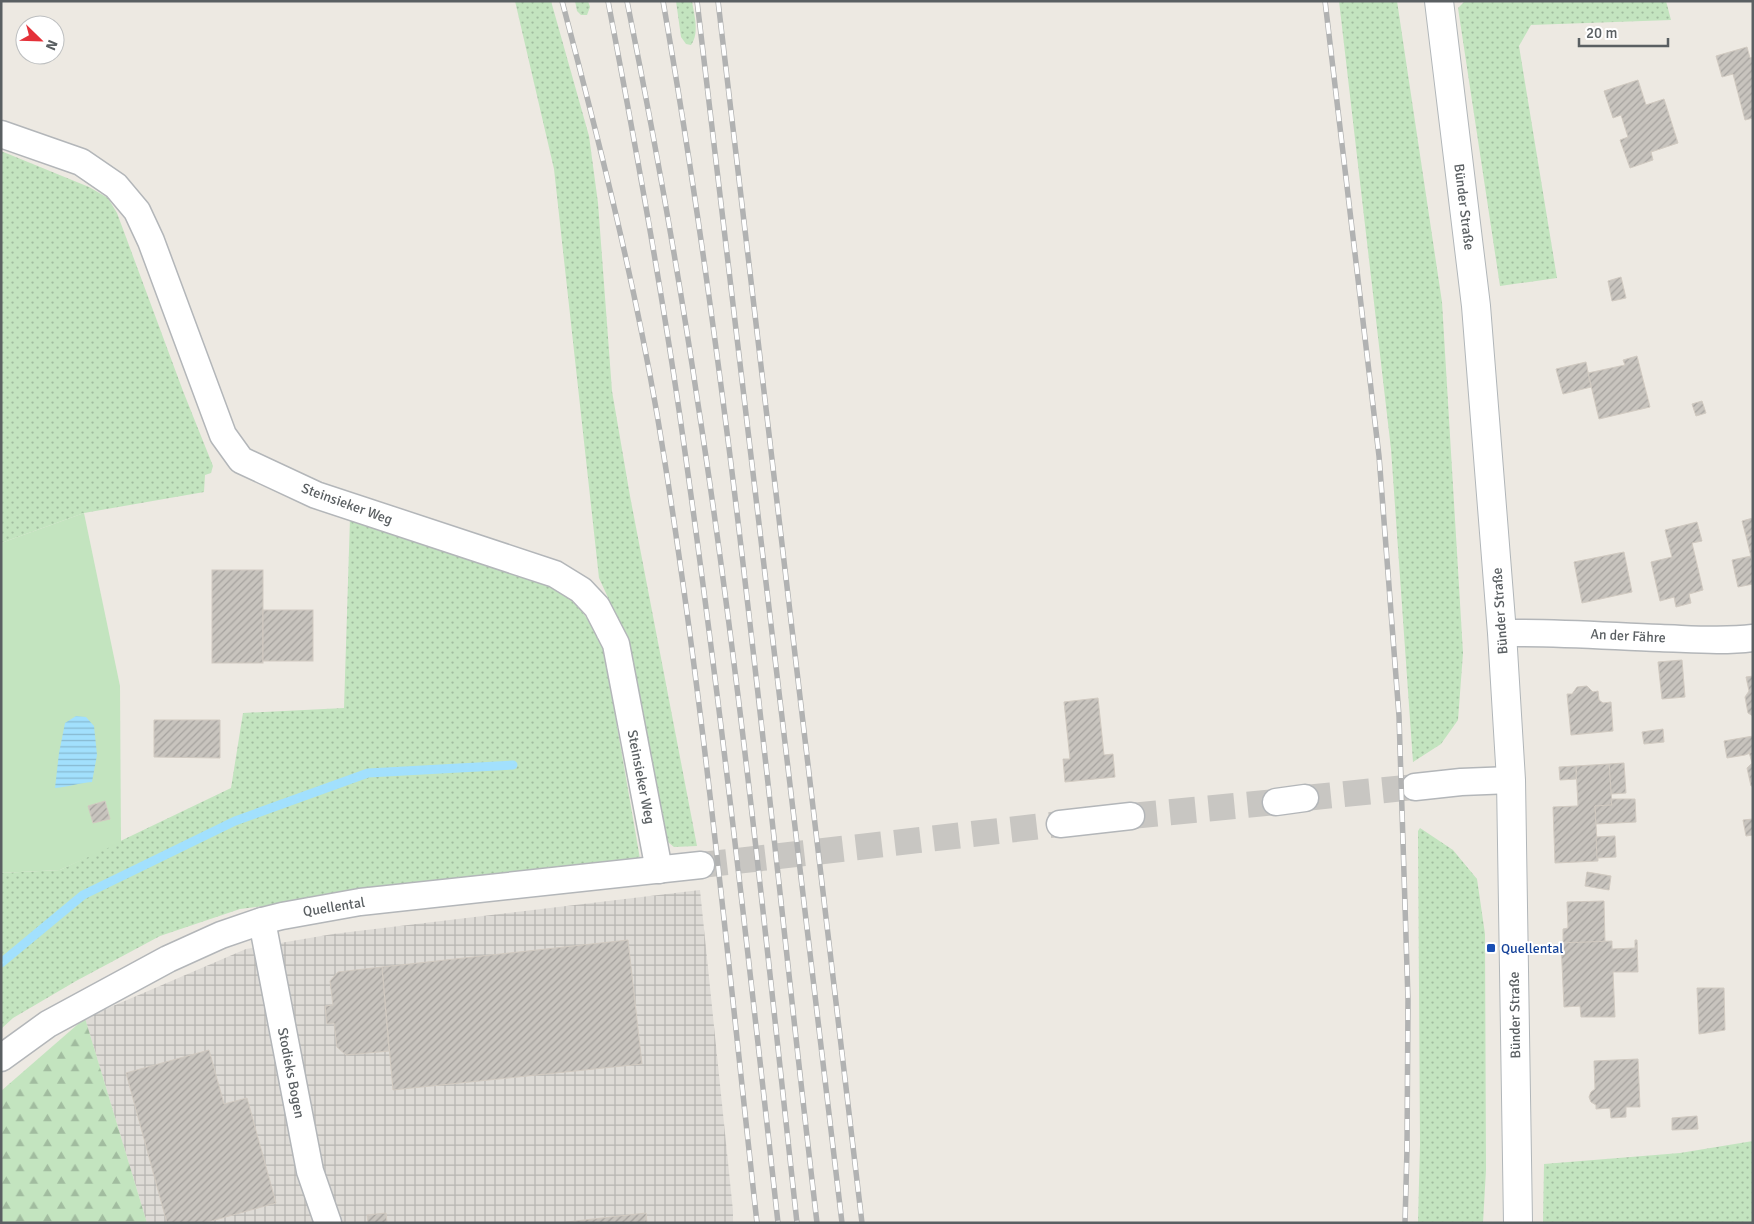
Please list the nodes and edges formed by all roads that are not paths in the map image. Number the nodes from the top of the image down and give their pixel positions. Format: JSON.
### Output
{"nodes":[{"id":1,"x":1439,"y":1,"type":"edge"},
{"id":2,"x":1,"y":134,"type":"edge"},
{"id":3,"x":1502,"y":633,"type":"junction"},
{"id":4,"x":1753,"y":638,"type":"edge"},
{"id":5,"x":1511,"y":780,"type":"junction"},
{"id":6,"x":1415,"y":787,"type":"tunnel mouth"},
{"id":7,"x":1305,"y":798,"type":"tunnel mouth"},
{"id":8,"x":1276,"y":802,"type":"tunnel mouth"},
{"id":9,"x":1131,"y":816,"type":"tunnel mouth"},
{"id":10,"x":1060,"y":824,"type":"tunnel mouth"},
{"id":11,"x":701,"y":865,"type":"tunnel mouth"},
{"id":12,"x":659,"y":870,"type":"junction"},
{"id":13,"x":262,"y":921,"type":"junction"},
{"id":14,"x":1,"y":1058,"type":"edge"},
{"id":15,"x":328,"y":1223,"type":"edge"},
{"id":16,"x":1518,"y":1223,"type":"edge"}],
"edges":[{"from":1,"to":3,"type":"main road","name":"Bünder Straße"},
{"from":2,"to":12,"type":"street","name":"Steinsieker Weg"},
{"from":3,"to":4,"type":"street","name":"An der Fähre"},
{"from":3,"to":5,"type":"main road","name":"Bünder Straße"},
{"from":5,"to":6,"type":"street"},
{"from":5,"to":16,"type":"main road","name":"Bünder Straße"},
{"from":7,"to":8,"type":"street"},
{"from":9,"to":10,"type":"street"},
{"from":11,"to":12,"type":"street","name":"Quellental"},
{"from":12,"to":13,"type":"street","name":"Quellental"},
{"from":13,"to":14,"type":"street","name":"Quellental"},
{"from":13,"to":15,"type":"street","name":"Stodieks Bogen"}]}
